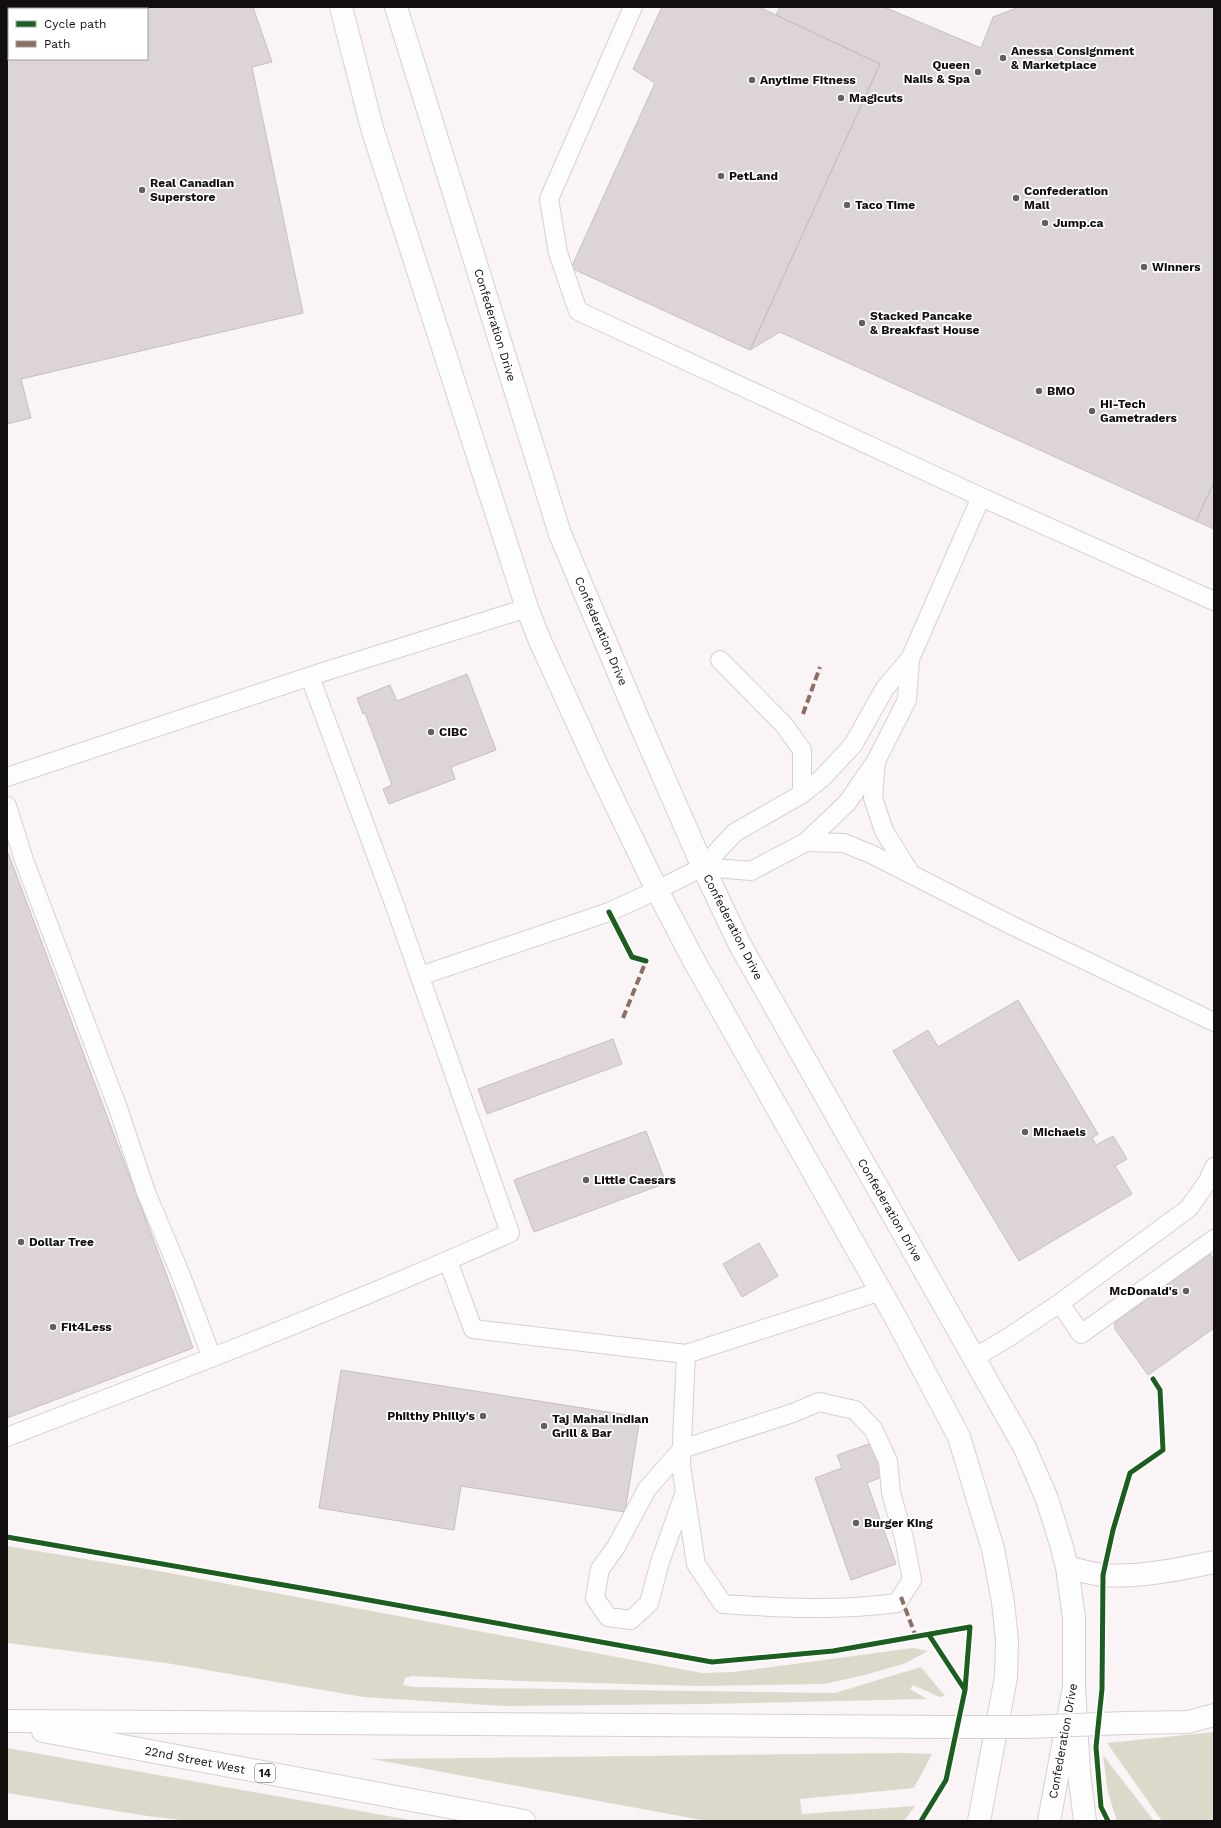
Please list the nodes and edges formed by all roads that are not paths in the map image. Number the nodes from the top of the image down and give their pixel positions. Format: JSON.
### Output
{"nodes":[{"id":1,"x":341,"y":7,"type":"edge"},
{"id":2,"x":396,"y":7,"type":"edge"},
{"id":3,"x":408,"y":7,"type":"edge"},
{"id":4,"x":633,"y":7,"type":"edge"},
{"id":5,"x":410,"y":52,"type":"junction"},
{"id":6,"x":981,"y":497,"type":"junction"},
{"id":7,"x":1214,"y":601,"type":"edge"},
{"id":8,"x":527,"y":608,"type":"junction"},
{"id":9,"x":910,"y":659,"type":"junction"},
{"id":10,"x":720,"y":660,"type":"dead end"},
{"id":11,"x":310,"y":677,"type":"junction"},
{"id":12,"x":876,"y":762,"type":"junction"},
{"id":13,"x":7,"y":777,"type":"edge"},
{"id":14,"x":802,"y":794,"type":"junction"},
{"id":15,"x":7,"y":806,"type":"edge"},
{"id":16,"x":806,"y":842,"type":"junction"},
{"id":17,"x":703,"y":867,"type":"junction"},
{"id":18,"x":908,"y":871,"type":"junction"},
{"id":19,"x":657,"y":890,"type":"junction"},
{"id":20,"x":420,"y":976,"type":"junction"},
{"id":21,"x":1214,"y":1022,"type":"edge"},
{"id":22,"x":1212,"y":1176,"type":"edge"},
{"id":23,"x":1214,"y":1239,"type":"edge"},
{"id":24,"x":448,"y":1261,"type":"junction"},
{"id":25,"x":881,"y":1291,"type":"junction"},
{"id":26,"x":1060,"y":1303,"type":"junction"},
{"id":27,"x":686,"y":1354,"type":"junction"},
{"id":28,"x":212,"y":1358,"type":"junction"},
{"id":29,"x":974,"y":1358,"type":"junction"},
{"id":30,"x":7,"y":1437,"type":"edge"},
{"id":31,"x":682,"y":1449,"type":"junction"},
{"id":32,"x":685,"y":1492,"type":"junction"},
{"id":33,"x":1214,"y":1562,"type":"edge"},
{"id":34,"x":1067,"y":1567,"type":"junction"},
{"id":35,"x":1074,"y":1687,"type":"junction"},
{"id":36,"x":1214,"y":1716,"type":"edge"},
{"id":37,"x":7,"y":1721,"type":"edge"},
{"id":38,"x":7,"y":1725,"type":"edge"},
{"id":39,"x":524,"y":1821,"type":"edge"},
{"id":40,"x":979,"y":1821,"type":"edge"},
{"id":41,"x":1049,"y":1821,"type":"edge"},
{"id":42,"x":1085,"y":1821,"type":"edge"}],
"edges":[{"from":1,"to":8,"type":"main road"},
{"from":2,"to":5,"type":"main road","name":"Confederation Drive"},
{"from":3,"to":5,"type":"main road"},
{"from":4,"to":6,"type":"lane"},
{"from":5,"to":17,"type":"main road","name":"Confederation Drive"},
{"from":6,"to":7,"type":"lane"},
{"from":6,"to":9,"type":"lane"},
{"from":8,"to":11,"type":"lane"},
{"from":8,"to":19,"type":"main road"},
{"from":9,"to":12,"type":"lane"},
{"from":9,"to":14,"type":"lane"},
{"from":10,"to":14,"type":"lane"},
{"from":11,"to":13,"type":"lane"},
{"from":11,"to":20,"type":"lane"},
{"from":12,"to":16,"type":"lane"},
{"from":12,"to":18,"type":"lane"},
{"from":14,"to":17,"type":"lane"},
{"from":15,"to":28,"type":"lane"},
{"from":16,"to":17,"type":"lane"},
{"from":16,"to":18,"type":"lane"},
{"from":17,"to":19,"type":"lane"},
{"from":17,"to":29,"type":"main road","name":"Confederation Drive"},
{"from":18,"to":21,"type":"lane"},
{"from":19,"to":20,"type":"lane"},
{"from":19,"to":25,"type":"main road"},
{"from":20,"to":24,"type":"lane"},
{"from":22,"to":26,"type":"lane"},
{"from":23,"to":26,"type":"lane"},
{"from":24,"to":27,"type":"lane"},
{"from":24,"to":28,"type":"lane"},
{"from":25,"to":27,"type":"lane"},
{"from":25,"to":40,"type":"main road"},
{"from":26,"to":29,"type":"lane"},
{"from":27,"to":31,"type":"lane"},
{"from":28,"to":30,"type":"lane"},
{"from":29,"to":34,"type":"main road","name":"Confederation Drive"},
{"from":31,"to":32,"type":"lane"},
{"from":31,"to":32,"type":"lane"},
{"from":31,"to":32,"type":"lane"},
{"from":33,"to":34,"type":"main road"},
{"from":34,"to":35,"type":"main road","name":"Confederation Drive"},
{"from":35,"to":41,"type":"main road","name":"Confederation Drive"},
{"from":35,"to":42,"type":"main road"},
{"from":36,"to":37,"type":"main road","bridge":true},
{"from":38,"to":39,"type":"main road","name":"22nd Street West","number":"14"}]}
